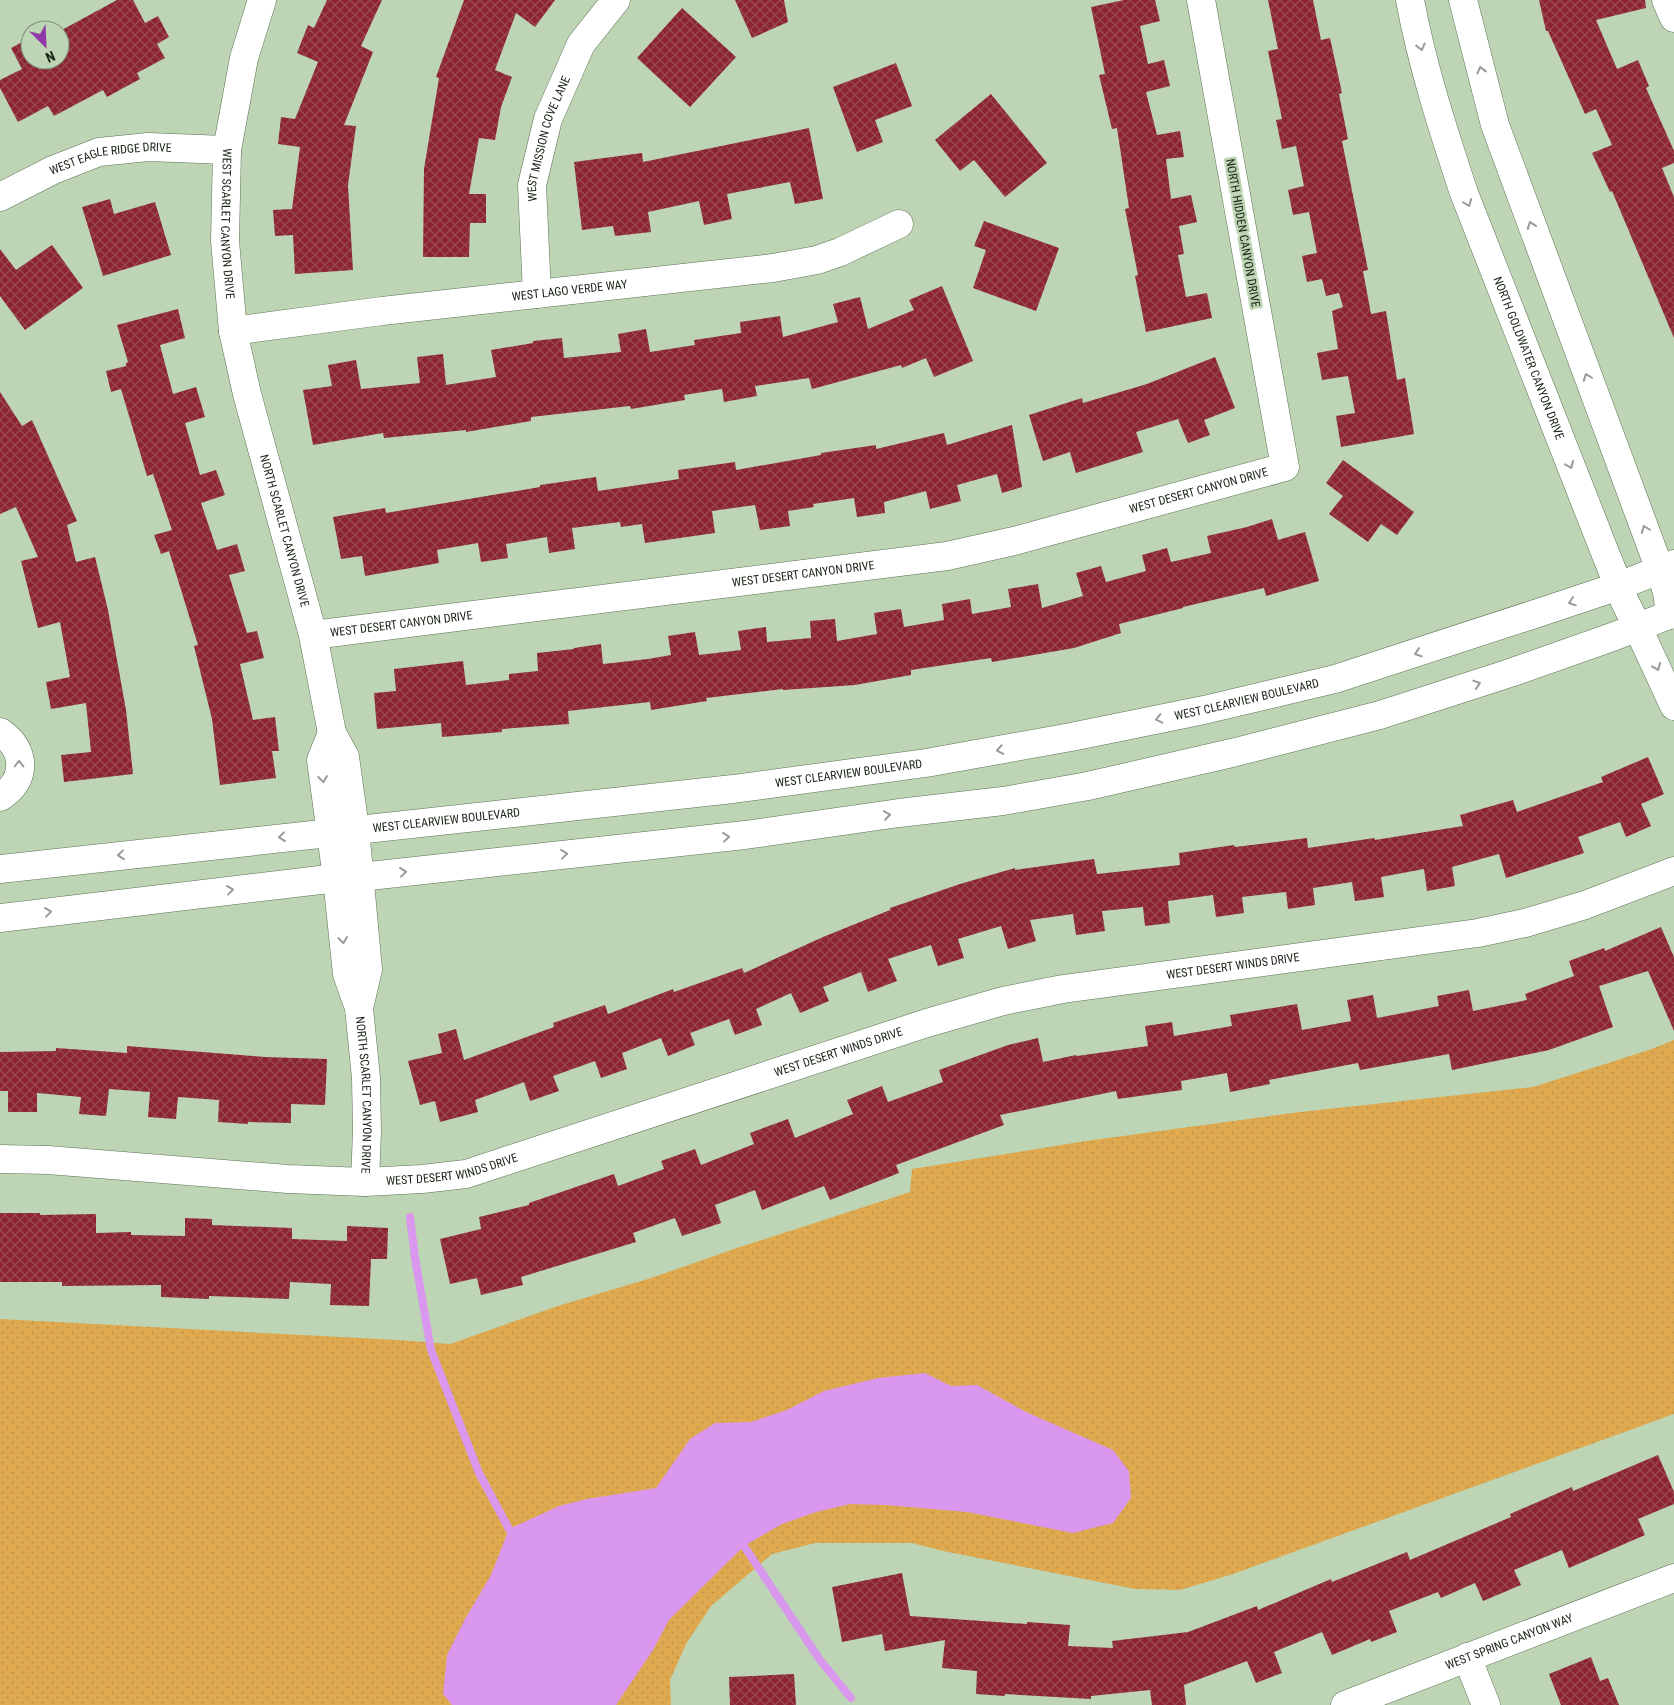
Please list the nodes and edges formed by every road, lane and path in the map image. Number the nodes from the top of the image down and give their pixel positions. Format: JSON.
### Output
{"nodes":[{"id":1,"x":262,"y":0,"type":"edge"},
{"id":2,"x":616,"y":0,"type":"edge"},
{"id":3,"x":1201,"y":0,"type":"edge"},
{"id":4,"x":1410,"y":0,"type":"edge"},
{"id":5,"x":1463,"y":0,"type":"edge"},
{"id":6,"x":1666,"y":0,"type":"edge"},
{"id":7,"x":1674,"y":18,"type":"edge"},
{"id":8,"x":227,"y":150,"type":"junction"},
{"id":9,"x":0,"y":197,"type":"edge"},
{"id":10,"x":899,"y":224,"type":"dead end"},
{"id":11,"x":537,"y":294,"type":"junction"},
{"id":12,"x":233,"y":331,"type":"junction"},
{"id":13,"x":1285,"y":466,"type":"joint"},
{"id":14,"x":1667,"y":567,"type":"edge"},
{"id":15,"x":1618,"y":586,"type":"junction"},
{"id":16,"x":1673,"y":620,"type":"edge"},
{"id":17,"x":1638,"y":628,"type":"junction"},
{"id":18,"x":313,"y":635,"type":"junction"},
{"id":19,"x":1674,"y":706,"type":"edge"},
{"id":20,"x":0,"y":732,"type":"edge"},
{"id":21,"x":0,"y":797,"type":"edge"},
{"id":22,"x":343,"y":830,"type":"junction"},
{"id":23,"x":0,"y":869,"type":"edge"},
{"id":24,"x":1674,"y":871,"type":"edge"},
{"id":25,"x":348,"y":877,"type":"junction"},
{"id":26,"x":0,"y":918,"type":"edge"},
{"id":27,"x":0,"y":1159,"type":"edge"},
{"id":28,"x":366,"y":1182,"type":"junction"},
{"id":29,"x":1674,"y":1578,"type":"edge"},
{"id":30,"x":1467,"y":1657,"type":"junction"},
{"id":31,"x":1344,"y":1705,"type":"edge"},
{"id":32,"x":1486,"y":1705,"type":"edge"}],
"edges":[{"from":1,"to":8,"type":"street","name":"WEST SCARLET CANYON DRIVE"},
{"from":2,"to":11,"type":"street","name":"WEST MISSION COVE LANE"},
{"from":3,"to":13,"type":"street","name":"NORTH HIDDEN CANYON DRIVE"},
{"from":4,"to":15,"type":"street","name":"NORTH GOLDWATER CANYON DRIVE","one_way":true},
{"from":14,"to":5,"type":"street","one_way":true},
{"from":6,"to":7,"type":"street"},
{"from":8,"to":9,"type":"street","name":"WEST EAGLE RIDGE DRIVE"},
{"from":8,"to":12,"type":"street","name":"WEST SCARLET CANYON DRIVE"},
{"from":10,"to":11,"type":"street","name":"WEST LAGO VERDE WAY"},
{"from":11,"to":12,"type":"street","name":"WEST LAGO VERDE WAY"},
{"from":12,"to":18,"type":"street","name":"NORTH SCARLET CANYON DRIVE"},
{"from":13,"to":18,"type":"street","name":"WEST DESERT CANYON DRIVE"},
{"from":14,"to":15,"type":"street","name":"WEST CLEARVIEW BOULEVARD"},
{"from":14,"to":16,"type":"street"},
{"from":15,"to":17,"type":"street","name":"NORTH GOLDWATER CANYON DRIVE"},
{"from":15,"to":22,"type":"street","name":"WEST CLEARVIEW BOULEVARD","one_way":true},
{"from":16,"to":17,"type":"street"},
{"from":17,"to":19,"type":"street","name":"NORTH GOLDWATER CANYON DRIVE","one_way":true},
{"from":25,"to":17,"type":"street","one_way":true},
{"from":18,"to":22,"type":"street","name":"NORTH SCARLET CANYON DRIVE"},
{"from":21,"to":20,"type":"street","one_way":true},
{"from":22,"to":23,"type":"street","name":"WEST CLEARVIEW BOULEVARD","one_way":true},
{"from":22,"to":25,"type":"street","name":"NORTH SCARLET CANYON DRIVE"},
{"from":24,"to":28,"type":"street","name":"WEST DESERT WINDS DRIVE"},
{"from":26,"to":25,"type":"street","one_way":true},
{"from":25,"to":28,"type":"street","name":"NORTH SCARLET CANYON DRIVE"},
{"from":27,"to":28,"type":"street","name":"WEST DESERT WINDS DRIVE"},
{"from":29,"to":30,"type":"street","name":"WEST SPRING CANYON WAY"},
{"from":30,"to":31,"type":"street","name":"WEST SPRING CANYON WAY"},
{"from":30,"to":32,"type":"street"}]}
